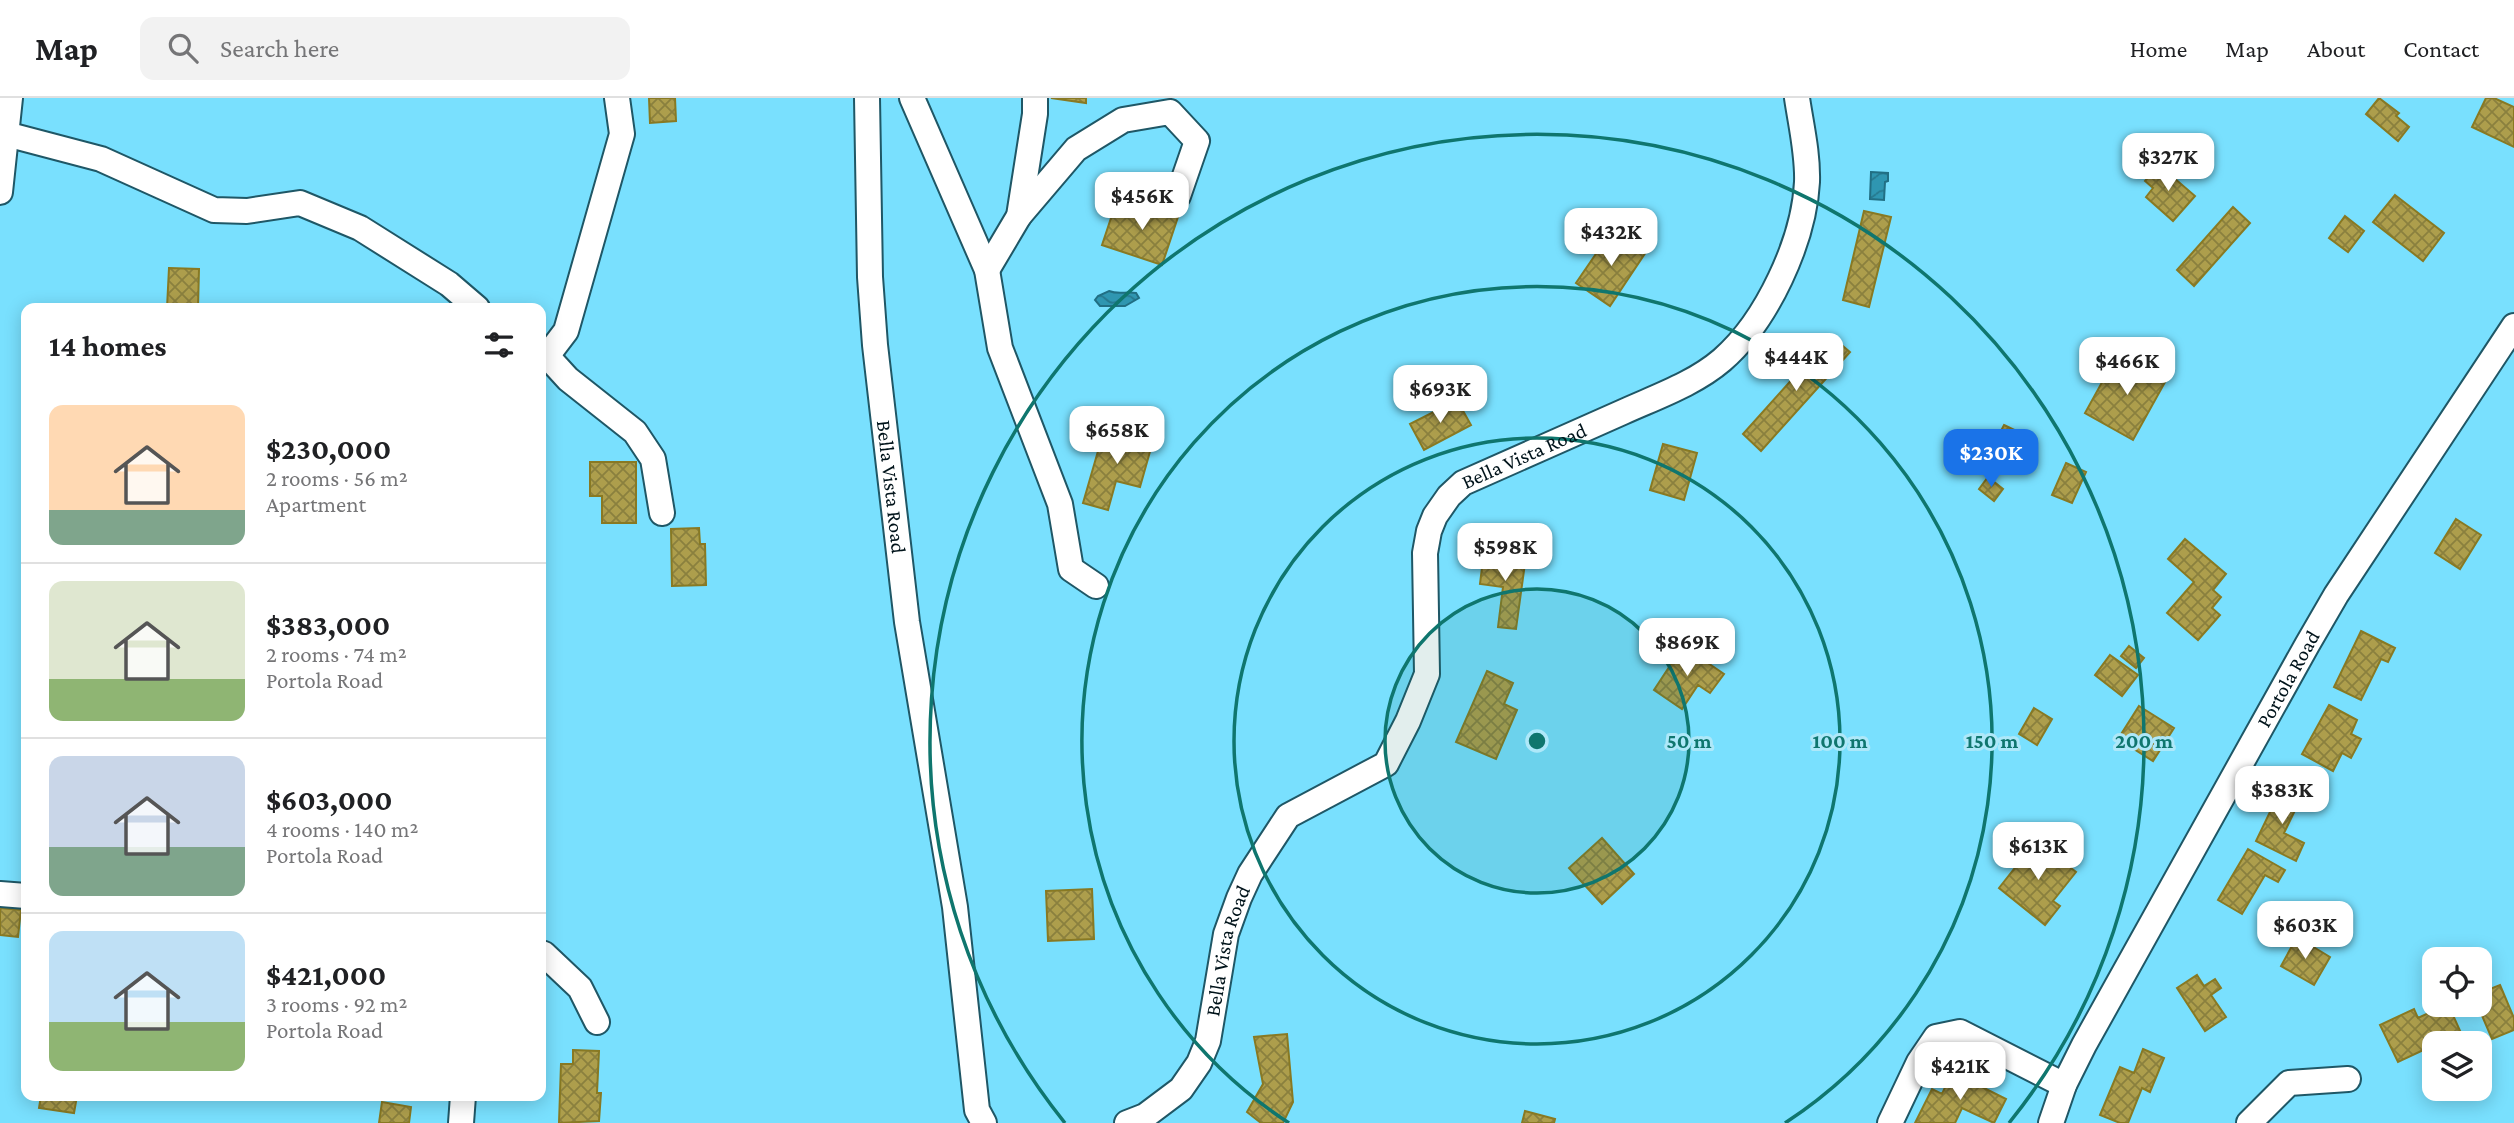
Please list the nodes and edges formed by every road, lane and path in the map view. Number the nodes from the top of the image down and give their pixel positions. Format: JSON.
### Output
{"nodes":[{"id":1,"x":10,"y":98,"type":"edge"},
{"id":2,"x":617,"y":98,"type":"edge"},
{"id":3,"x":867,"y":98,"type":"edge"},
{"id":4,"x":912,"y":98,"type":"edge"},
{"id":5,"x":1035,"y":98,"type":"edge"},
{"id":6,"x":1797,"y":98,"type":"edge"},
{"id":7,"x":6,"y":134,"type":"junction"},
{"id":8,"x":0,"y":192,"type":"edge"},
{"id":9,"x":1178,"y":196,"type":"dead end"},
{"id":10,"x":1019,"y":216,"type":"junction"},
{"id":11,"x":987,"y":270,"type":"junction"},
{"id":12,"x":471,"y":303,"type":"edge"},
{"id":13,"x":2514,"y":326,"type":"edge"},
{"id":14,"x":546,"y":352,"type":"edge"},
{"id":15,"x":546,"y":356,"type":"edge"},
{"id":16,"x":662,"y":513,"type":"dead end"},
{"id":17,"x":1096,"y":586,"type":"dead end"},
{"id":18,"x":0,"y":894,"type":"edge"},
{"id":19,"x":21,"y":896,"type":"edge"},
{"id":20,"x":546,"y":956,"type":"edge"},
{"id":21,"x":597,"y":1022,"type":"dead end"},
{"id":22,"x":2348,"y":1079,"type":"dead end"},
{"id":23,"x":2064,"y":1085,"type":"junction"},
{"id":24,"x":463,"y":1101,"type":"edge"},
{"id":25,"x":461,"y":1123,"type":"edge"},
{"id":26,"x":984,"y":1123,"type":"edge"},
{"id":27,"x":1127,"y":1123,"type":"edge"},
{"id":28,"x":1890,"y":1123,"type":"edge"},
{"id":29,"x":2051,"y":1123,"type":"edge"},
{"id":30,"x":2249,"y":1123,"type":"edge"}],
"edges":[{"from":1,"to":7,"type":"street"},
{"from":2,"to":14,"type":"street"},
{"from":3,"to":26,"type":"street","name":"Bella Vista Road"},
{"from":4,"to":11,"type":"street"},
{"from":5,"to":10,"type":"street"},
{"from":6,"to":27,"type":"street","name":"Bella Vista Road"},
{"from":7,"to":8,"type":"street"},
{"from":7,"to":12,"type":"street"},
{"from":9,"to":10,"type":"street"},
{"from":10,"to":11,"type":"street"},
{"from":11,"to":17,"type":"street"},
{"from":13,"to":23,"type":"street","name":"Portola Road"},
{"from":15,"to":16,"type":"street"},
{"from":18,"to":19,"type":"street"},
{"from":20,"to":21,"type":"street"},
{"from":22,"to":30,"type":"street"},
{"from":23,"to":28,"type":"street"},
{"from":23,"to":29,"type":"street","name":"Portola Road"},
{"from":24,"to":25,"type":"street"}]}
